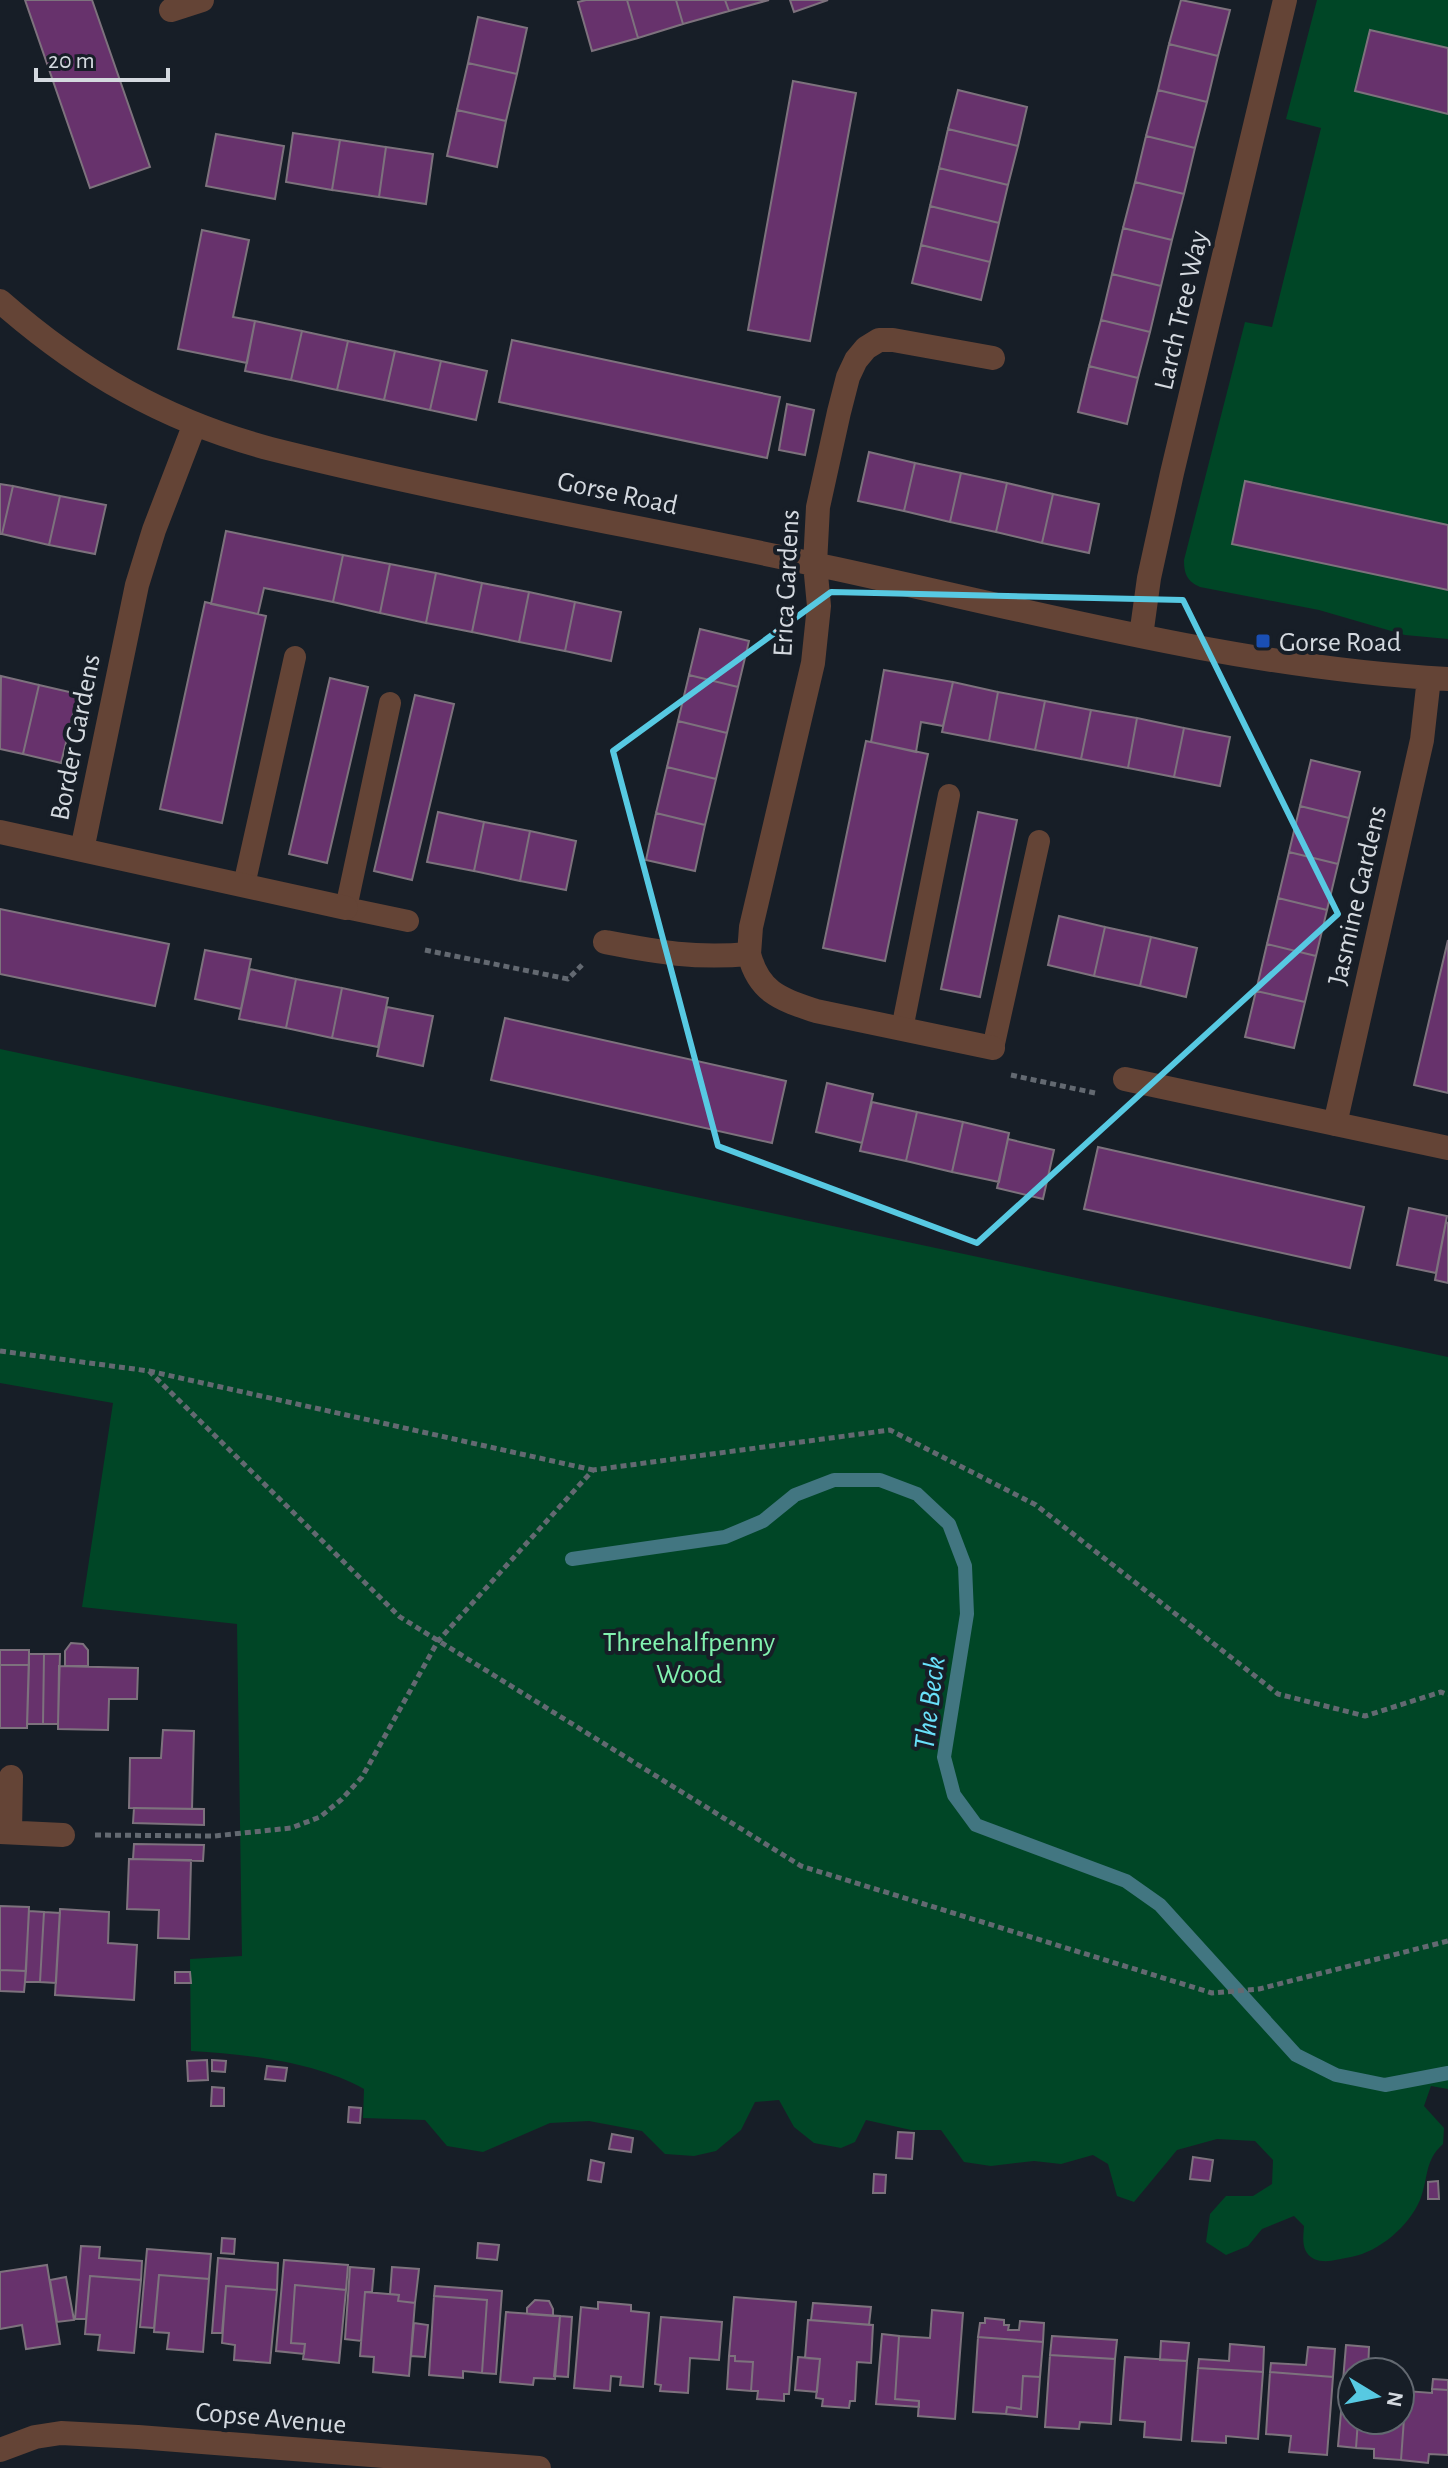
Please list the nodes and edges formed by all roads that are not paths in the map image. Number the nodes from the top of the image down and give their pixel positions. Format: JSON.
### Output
{"nodes":[{"id":1,"x":202,"y":0,"type":"edge"},
{"id":2,"x":1285,"y":0,"type":"edge"},
{"id":3,"x":171,"y":10,"type":"dead end"},
{"id":4,"x":0,"y":301,"type":"edge"},
{"id":5,"x":993,"y":358,"type":"dead end"},
{"id":6,"x":194,"y":426,"type":"junction"},
{"id":7,"x":815,"y":564,"type":"junction"},
{"id":8,"x":1141,"y":636,"type":"junction"},
{"id":9,"x":295,"y":657,"type":"dead end"},
{"id":10,"x":1438,"y":679,"type":"edge"},
{"id":11,"x":390,"y":703,"type":"dead end"},
{"id":12,"x":949,"y":795,"type":"dead end"},
{"id":13,"x":0,"y":832,"type":"edge"},
{"id":14,"x":1039,"y":841,"type":"dead end"},
{"id":15,"x":82,"y":850,"type":"junction"},
{"id":16,"x":244,"y":885,"type":"junction"},
{"id":17,"x":346,"y":908,"type":"junction"},
{"id":18,"x":408,"y":921,"type":"road end"},
{"id":19,"x":605,"y":942,"type":"road end"},
{"id":20,"x":749,"y":954,"type":"junction"},
{"id":21,"x":902,"y":1029,"type":"junction"},
{"id":22,"x":993,"y":1048,"type":"joint"},
{"id":23,"x":1125,"y":1079,"type":"road end"},
{"id":24,"x":1335,"y":1124,"type":"junction"},
{"id":25,"x":1448,"y":1148,"type":"edge"},
{"id":26,"x":11,"y":1777,"type":"dead end"},
{"id":27,"x":5,"y":1832,"type":"edge"},
{"id":28,"x":63,"y":1835,"type":"road end"},
{"id":29,"x":0,"y":2450,"type":"edge"},
{"id":30,"x":539,"y":2468,"type":"edge"}],
"edges":[{"from":1,"to":3,"type":"street"},
{"from":2,"to":8,"type":"street","name":"Larch Tree Way"},
{"from":4,"to":6,"type":"street","name":"Gorse Road"},
{"from":5,"to":7,"type":"street","name":"Erica Gardens"},
{"from":6,"to":7,"type":"street","name":"Gorse Road"},
{"from":6,"to":15,"type":"street","name":"Border Gardens"},
{"from":7,"to":8,"type":"street","name":"Gorse Road"},
{"from":7,"to":20,"type":"street","name":"Erica Gardens"},
{"from":8,"to":10,"type":"street","name":"Gorse Road"},
{"from":9,"to":16,"type":"lane"},
{"from":10,"to":24,"type":"street","name":"Jasmine Gardens"},
{"from":11,"to":17,"type":"lane"},
{"from":12,"to":21,"type":"lane"},
{"from":13,"to":15,"type":"street"},
{"from":14,"to":22,"type":"lane"},
{"from":15,"to":16,"type":"street","name":"Border Gardens"},
{"from":16,"to":17,"type":"street","name":"Border Gardens"},
{"from":17,"to":18,"type":"lane"},
{"from":19,"to":20,"type":"street"},
{"from":20,"to":21,"type":"street"},
{"from":21,"to":22,"type":"street"},
{"from":23,"to":24,"type":"street"},
{"from":24,"to":25,"type":"street"},
{"from":26,"to":27,"type":"street"},
{"from":27,"to":28,"type":"street"},
{"from":29,"to":30,"type":"street","name":"Copse Avenue"}]}
